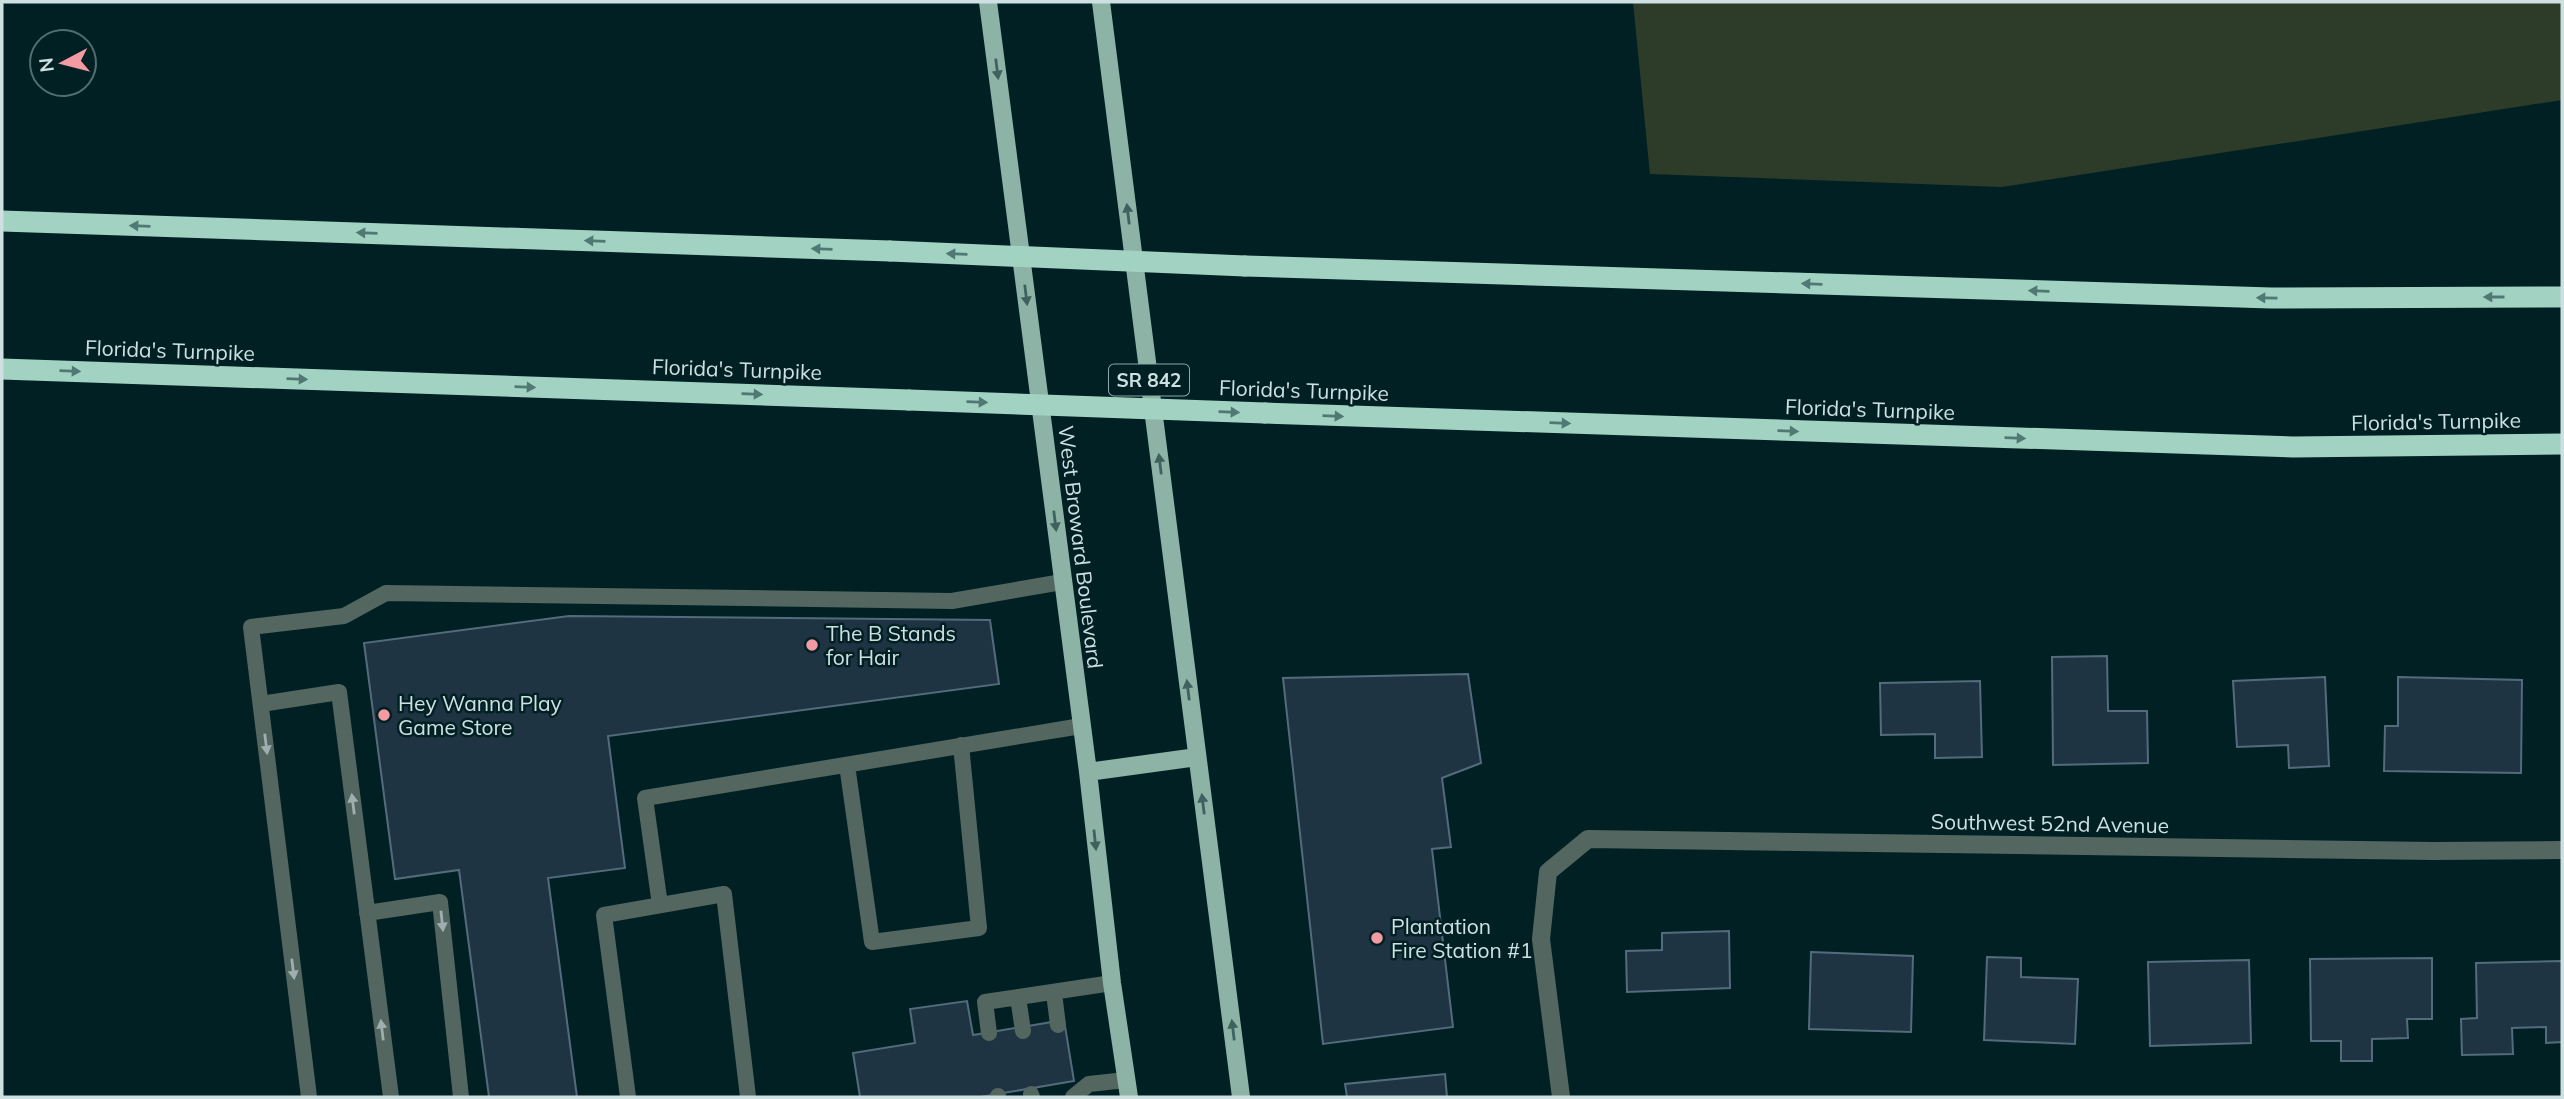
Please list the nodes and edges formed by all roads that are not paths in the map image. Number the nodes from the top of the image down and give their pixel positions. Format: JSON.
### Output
{"nodes":[{"id":1,"x":988,"y":2,"type":"edge"},
{"id":2,"x":1101,"y":2,"type":"edge"},
{"id":3,"x":2,"y":221,"type":"edge"},
{"id":4,"x":2562,"y":297,"type":"edge"},
{"id":5,"x":2,"y":369,"type":"edge"},
{"id":6,"x":2562,"y":444,"type":"edge"},
{"id":7,"x":1062,"y":582,"type":"junction"},
{"id":8,"x":261,"y":704,"type":"junction"},
{"id":9,"x":1081,"y":726,"type":"junction"},
{"id":10,"x":961,"y":745,"type":"junction"},
{"id":11,"x":1197,"y":757,"type":"junction"},
{"id":12,"x":847,"y":765,"type":"junction"},
{"id":13,"x":1088,"y":772,"type":"junction"},
{"id":14,"x":2562,"y":850,"type":"edge"},
{"id":15,"x":660,"y":905,"type":"junction"},
{"id":16,"x":367,"y":912,"type":"junction"},
{"id":17,"x":1112,"y":984,"type":"junction"},
{"id":18,"x":1054,"y":993,"type":"junction"},
{"id":19,"x":1018,"y":997,"type":"junction"},
{"id":20,"x":1058,"y":1024,"type":"dead end"},
{"id":21,"x":1023,"y":1031,"type":"dead end"},
{"id":22,"x":989,"y":1033,"type":"dead end"},
{"id":23,"x":1127,"y":1089,"type":"edge"},
{"id":24,"x":1069,"y":1094,"type":"edge"},
{"id":25,"x":309,"y":1097,"type":"edge"},
{"id":26,"x":391,"y":1097,"type":"edge"},
{"id":27,"x":461,"y":1097,"type":"edge"},
{"id":28,"x":628,"y":1097,"type":"edge"},
{"id":29,"x":748,"y":1097,"type":"edge"},
{"id":30,"x":1241,"y":1097,"type":"edge"},
{"id":31,"x":1561,"y":1097,"type":"edge"}],
"edges":[{"from":1,"to":7,"type":"main road","name":"West Broward Boulevard","one_way":true},
{"from":11,"to":2,"type":"main road","number":"SR 842","one_way":true},
{"from":4,"to":3,"type":"highway","one_way":true,"bridge":true},
{"from":5,"to":6,"type":"highway","name":"Florida's Turnpike","one_way":true,"bridge":true},
{"from":7,"to":8,"type":"lane"},
{"from":7,"to":9,"type":"main road","name":"West Broward Boulevard"},
{"from":16,"to":8,"type":"lane","one_way":true},
{"from":8,"to":25,"type":"lane","one_way":true},
{"from":9,"to":10,"type":"lane"},
{"from":9,"to":13,"type":"main road","name":"West Broward Boulevard"},
{"from":10,"to":12,"type":"lane"},
{"from":10,"to":12,"type":"lane"},
{"from":11,"to":13,"type":"main road"},
{"from":30,"to":11,"type":"main road","number":"SR 842","one_way":true},
{"from":12,"to":15,"type":"lane"},
{"from":13,"to":17,"type":"main road","name":"West Broward Boulevard","one_way":true},
{"from":14,"to":31,"type":"street","name":"Southwest 52nd Avenue"},
{"from":15,"to":28,"type":"lane"},
{"from":15,"to":29,"type":"lane"},
{"from":26,"to":16,"type":"lane","one_way":true},
{"from":16,"to":27,"type":"lane","one_way":true},
{"from":17,"to":18,"type":"lane"},
{"from":17,"to":23,"type":"main road","name":"West Broward Boulevard"},
{"from":18,"to":19,"type":"lane"},
{"from":18,"to":20,"type":"lane"},
{"from":19,"to":21,"type":"lane"},
{"from":19,"to":22,"type":"lane"},
{"from":23,"to":24,"type":"lane"}]}
